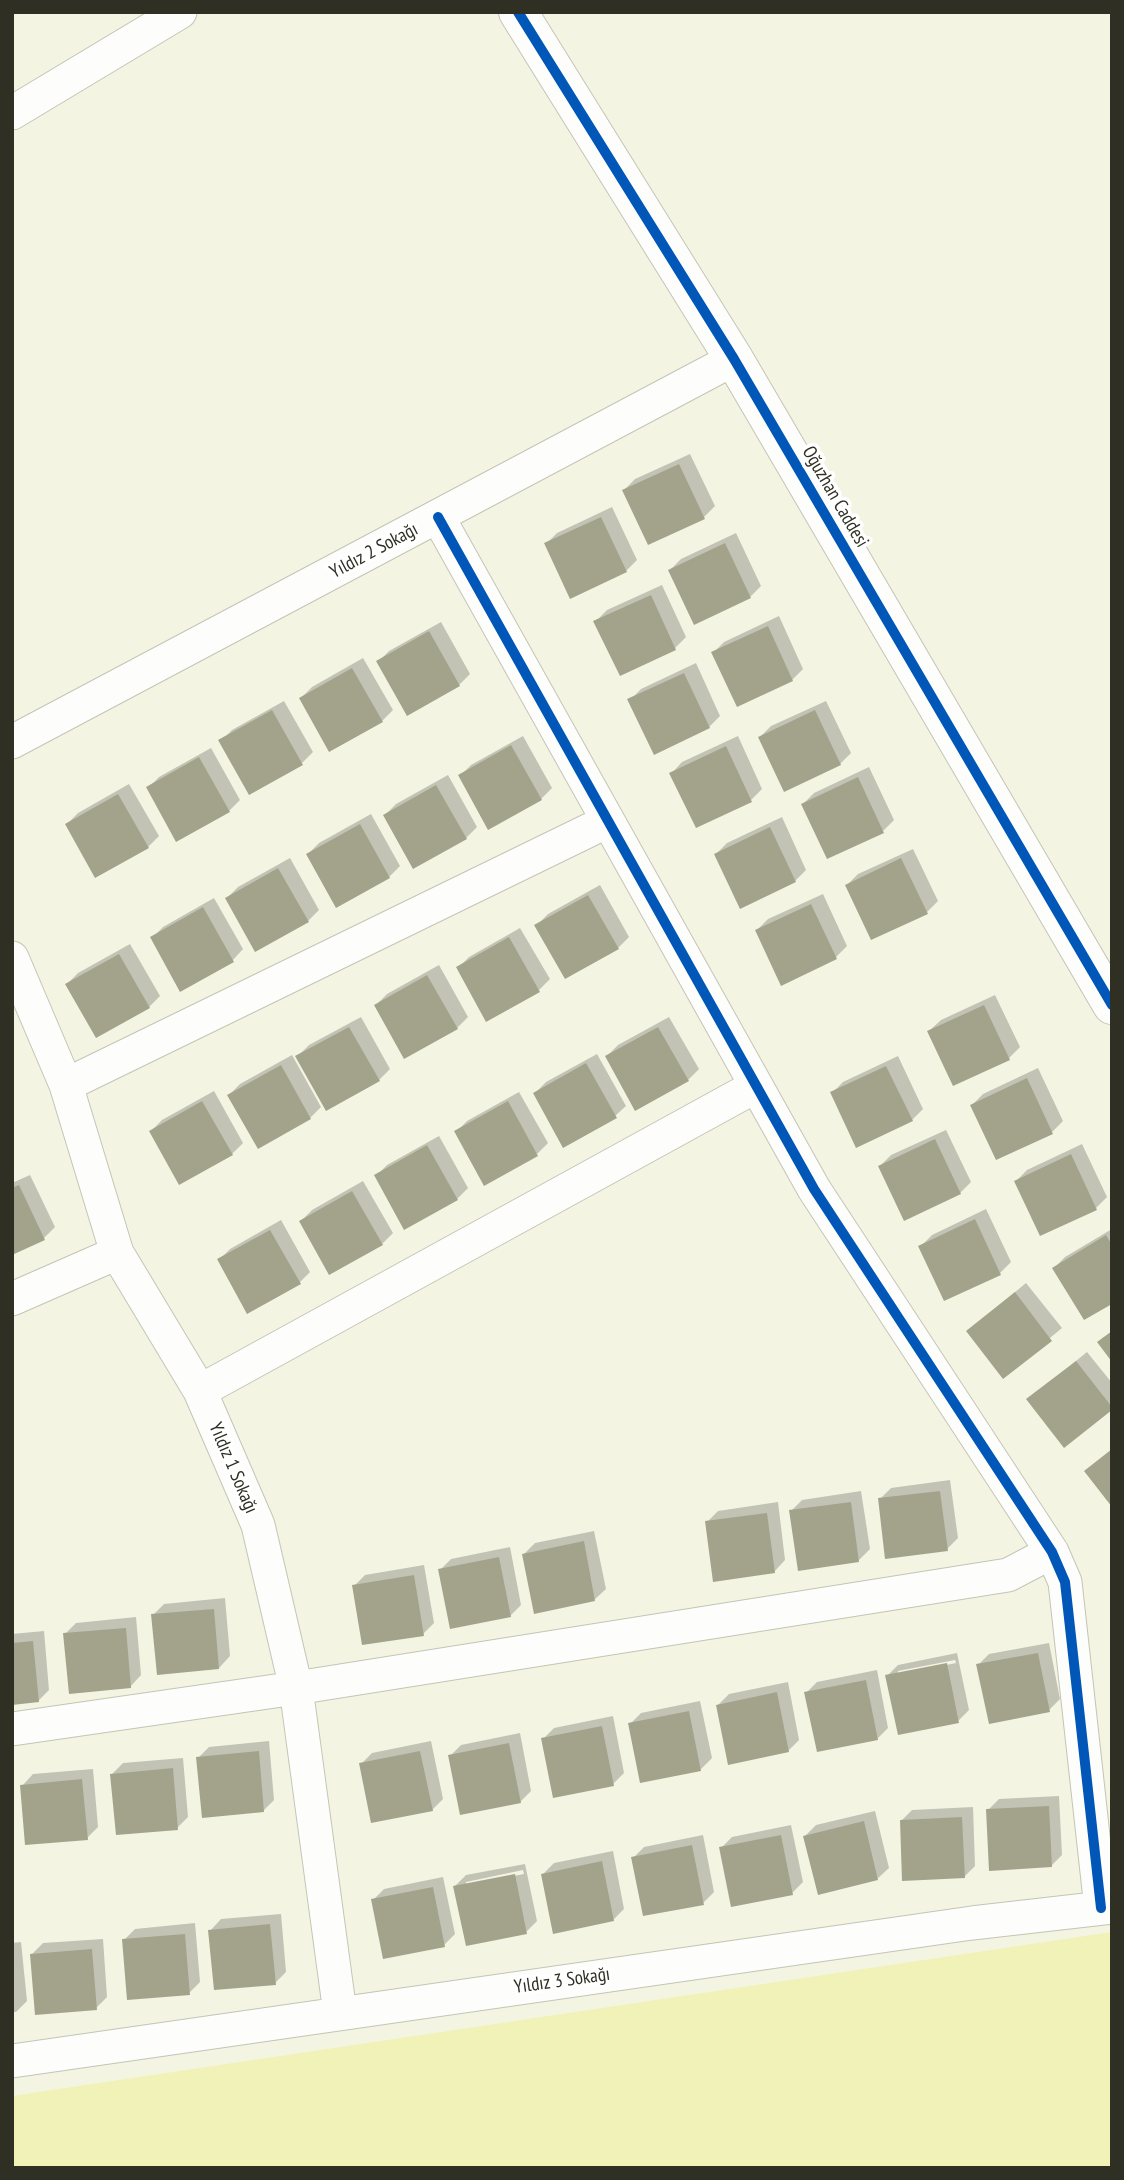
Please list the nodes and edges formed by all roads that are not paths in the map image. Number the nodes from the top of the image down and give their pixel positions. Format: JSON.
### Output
{"nodes":[{"id":1,"x":180,"y":12,"type":"edge"},
{"id":2,"x":518,"y":12,"type":"edge"},
{"id":3,"x":12,"y":113,"type":"edge"},
{"id":4,"x":734,"y":359,"type":"junction"},
{"id":5,"x":438,"y":517,"type":"junction"},
{"id":6,"x":12,"y":742,"type":"edge"},
{"id":7,"x":608,"y":821,"type":"junction"},
{"id":8,"x":12,"y":958,"type":"edge"},
{"id":9,"x":1112,"y":1005,"type":"edge"},
{"id":10,"x":66,"y":1086,"type":"junction"},
{"id":11,"x":756,"y":1086,"type":"junction"},
{"id":12,"x":117,"y":1253,"type":"junction"},
{"id":13,"x":12,"y":1298,"type":"edge"},
{"id":14,"x":200,"y":1391,"type":"junction"},
{"id":15,"x":1052,"y":1552,"type":"junction"},
{"id":16,"x":296,"y":1688,"type":"junction"},
{"id":17,"x":12,"y":1729,"type":"edge"},
{"id":18,"x":1106,"y":1908,"type":"edge"},
{"id":19,"x":340,"y":2013,"type":"junction"},
{"id":20,"x":12,"y":2060,"type":"edge"}],
"edges":[{"from":1,"to":3,"type":"street"},
{"from":2,"to":4,"type":"street","name":"Oğuzhan Caddesi"},
{"from":4,"to":5,"type":"street","name":"Yıldız 2 Sokağı"},
{"from":4,"to":9,"type":"street","name":"Oğuzhan Caddesi"},
{"from":5,"to":6,"type":"street","name":"Yıldız 2 Sokağı"},
{"from":5,"to":7,"type":"street"},
{"from":7,"to":10,"type":"street"},
{"from":7,"to":11,"type":"street"},
{"from":8,"to":10,"type":"street","name":"Yıldız 1 Sokağı"},
{"from":10,"to":12,"type":"street","name":"Yıldız 1 Sokağı"},
{"from":11,"to":14,"type":"street"},
{"from":11,"to":15,"type":"street"},
{"from":12,"to":13,"type":"street"},
{"from":12,"to":14,"type":"street","name":"Yıldız 1 Sokağı"},
{"from":14,"to":16,"type":"street","name":"Yıldız 1 Sokağı"},
{"from":15,"to":16,"type":"street"},
{"from":15,"to":18,"type":"street"},
{"from":16,"to":17,"type":"street"},
{"from":16,"to":19,"type":"street","name":"Yıldız 1 Sokağı"},
{"from":18,"to":19,"type":"street","name":"Yıldız 3 Sokağı"},
{"from":19,"to":20,"type":"street","name":"Yıldız 3 Sokağı"}]}
